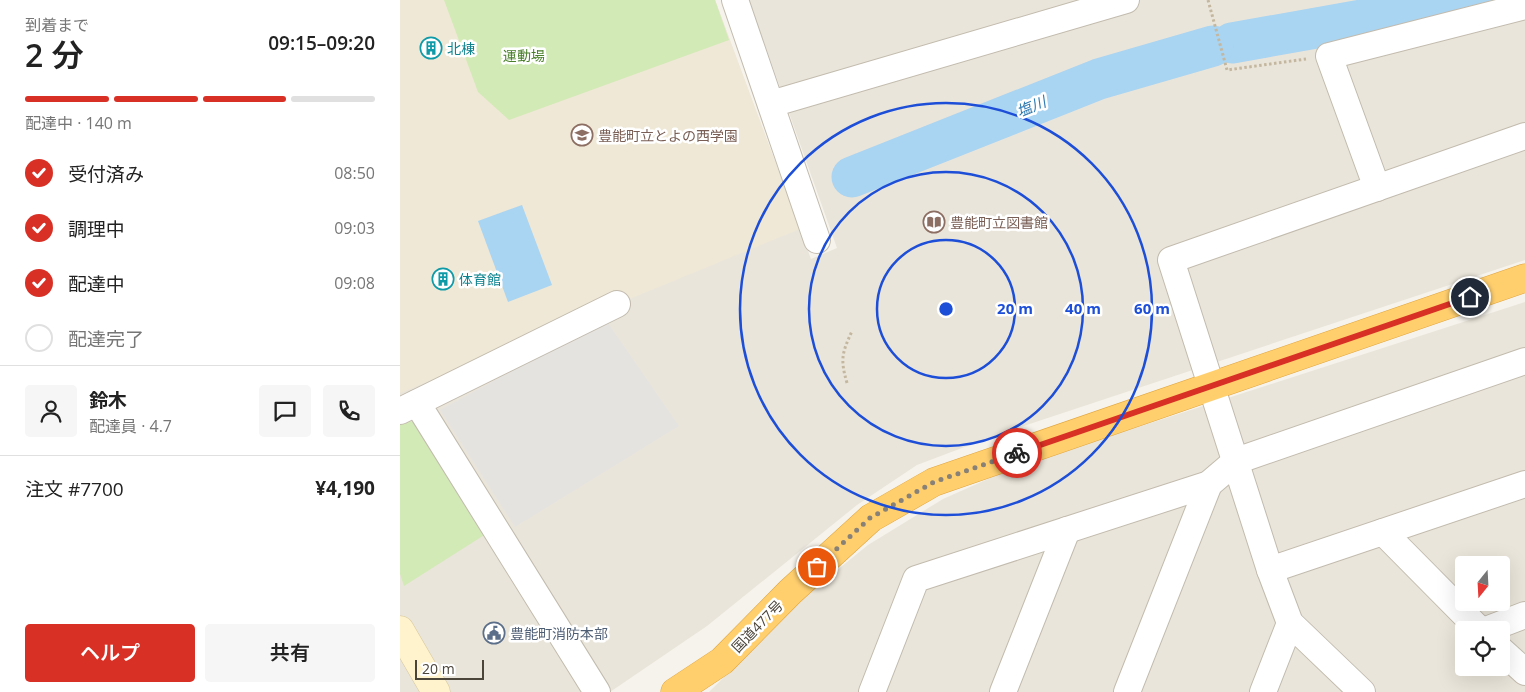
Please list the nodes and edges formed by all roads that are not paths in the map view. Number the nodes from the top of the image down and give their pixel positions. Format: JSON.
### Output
{"nodes":[{"id":1,"x":735,"y":0,"type":"edge"},
{"id":2,"x":1126,"y":0,"type":"edge"},
{"id":3,"x":1525,"y":6,"type":"edge"},
{"id":4,"x":771,"y":104,"type":"junction"},
{"id":5,"x":1525,"y":136,"type":"edge"},
{"id":6,"x":1377,"y":188,"type":"junction"},
{"id":7,"x":817,"y":240,"type":"dead end"},
{"id":8,"x":1525,"y":278,"type":"edge"},
{"id":9,"x":617,"y":304,"type":"dead end"},
{"id":10,"x":1525,"y":361,"type":"edge"},
{"id":11,"x":1211,"y":386,"type":"junction"},
{"id":12,"x":408,"y":407,"type":"edge"},
{"id":13,"x":1236,"y":461,"type":"junction"},
{"id":14,"x":1209,"y":484,"type":"junction"},
{"id":15,"x":1525,"y":484,"type":"edge"},
{"id":16,"x":1067,"y":530,"type":"junction"},
{"id":17,"x":1383,"y":532,"type":"junction"},
{"id":18,"x":1270,"y":570,"type":"junction"},
{"id":19,"x":1525,"y":615,"type":"edge"},
{"id":20,"x":1471,"y":621,"type":"edge"},
{"id":21,"x":1509,"y":621,"type":"edge"},
{"id":22,"x":1290,"y":623,"type":"junction"},
{"id":23,"x":400,"y":630,"type":"edge"},
{"id":24,"x":1510,"y":658,"type":"edge"},
{"id":25,"x":1525,"y":672,"type":"edge"},
{"id":26,"x":436,"y":692,"type":"edge"},
{"id":27,"x":597,"y":692,"type":"edge"},
{"id":28,"x":675,"y":692,"type":"edge"},
{"id":29,"x":872,"y":692,"type":"edge"},
{"id":30,"x":1003,"y":692,"type":"edge"},
{"id":31,"x":1128,"y":692,"type":"edge"},
{"id":32,"x":1263,"y":692,"type":"edge"},
{"id":33,"x":1362,"y":692,"type":"edge"}],
"edges":[{"from":1,"to":4,"type":"street"},
{"from":2,"to":4,"type":"street"},
{"from":3,"to":6,"type":"street"},
{"from":4,"to":7,"type":"street"},
{"from":5,"to":6,"type":"street"},
{"from":6,"to":11,"type":"street"},
{"from":8,"to":11,"type":"highway","name":"国道477号"},
{"from":9,"to":12,"type":"street"},
{"from":10,"to":13,"type":"street"},
{"from":11,"to":13,"type":"street"},
{"from":11,"to":28,"type":"highway","name":"国道477号"},
{"from":12,"to":27,"type":"street"},
{"from":13,"to":14,"type":"street"},
{"from":13,"to":18,"type":"street"},
{"from":14,"to":16,"type":"street"},
{"from":14,"to":31,"type":"street"},
{"from":15,"to":17,"type":"street"},
{"from":16,"to":29,"type":"street"},
{"from":16,"to":30,"type":"street"},
{"from":17,"to":18,"type":"street"},
{"from":17,"to":20,"type":"street"},
{"from":18,"to":22,"type":"street"},
{"from":19,"to":21,"type":"street"},
{"from":22,"to":32,"type":"street"},
{"from":22,"to":33,"type":"street"},
{"from":23,"to":26,"type":"main road"},
{"from":24,"to":25,"type":"street"}]}
